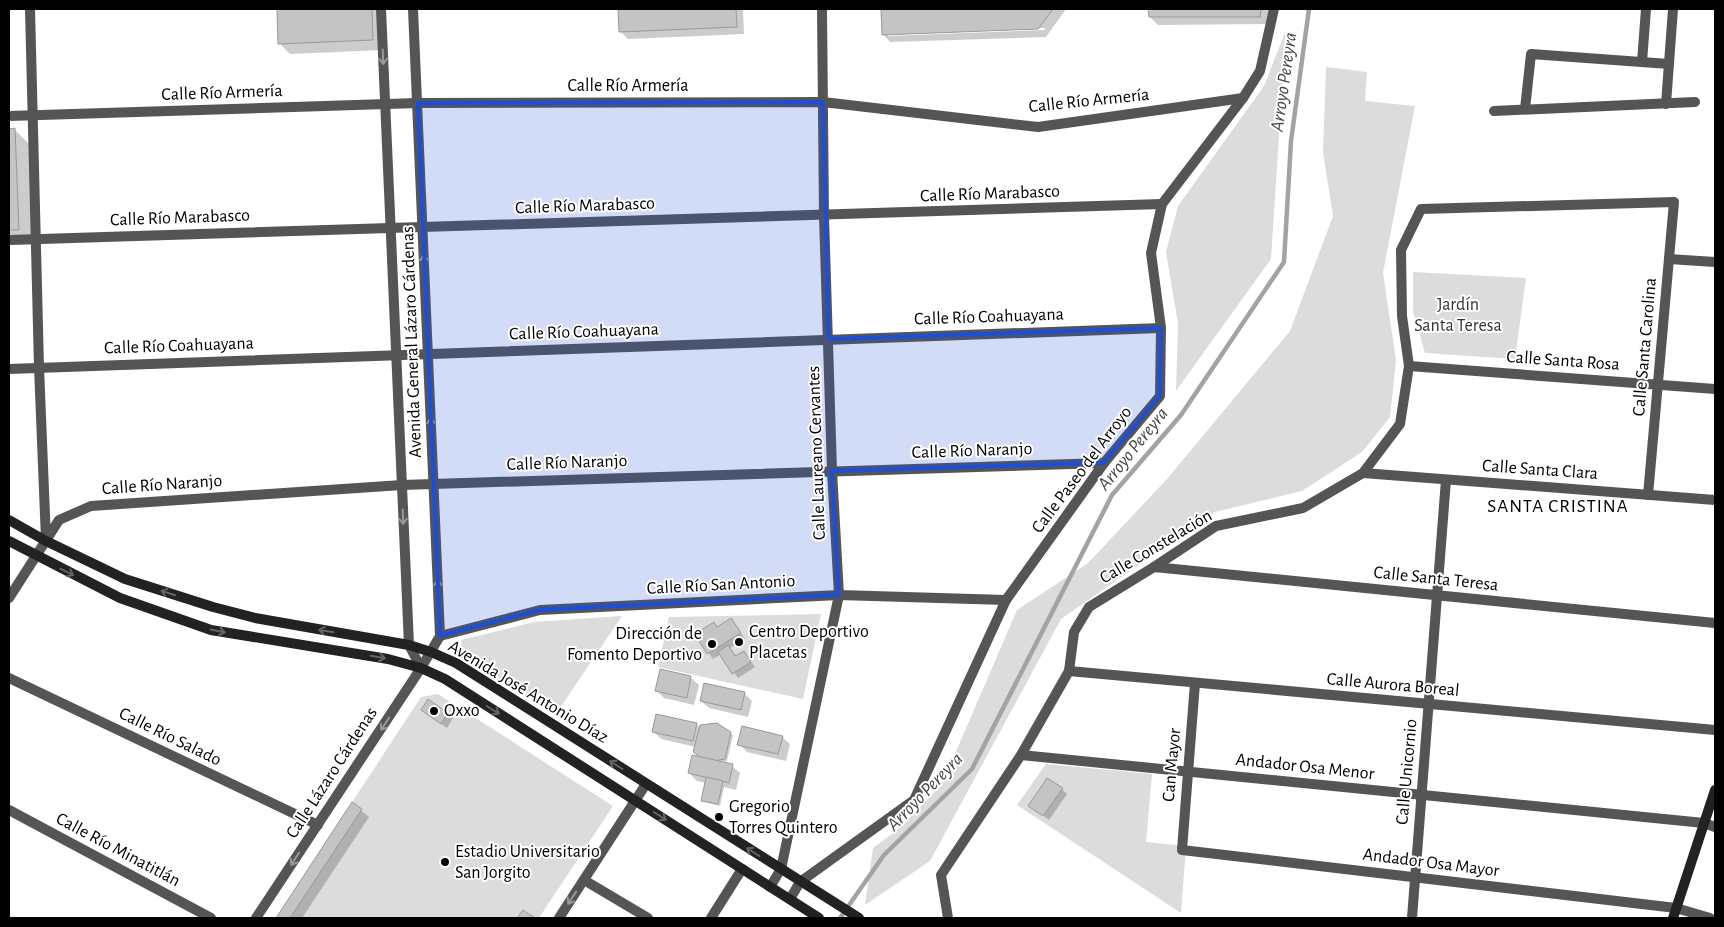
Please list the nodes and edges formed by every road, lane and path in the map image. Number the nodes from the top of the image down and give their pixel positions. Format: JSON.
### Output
{"nodes":[{"id":1,"x":30,"y":9,"type":"edge"},
{"id":2,"x":381,"y":9,"type":"edge"},
{"id":3,"x":413,"y":9,"type":"edge"},
{"id":4,"x":822,"y":9,"type":"edge"},
{"id":5,"x":1274,"y":9,"type":"edge"},
{"id":6,"x":1646,"y":9,"type":"edge"},
{"id":7,"x":1673,"y":9,"type":"edge"},
{"id":8,"x":1642,"y":62,"type":"junction"},
{"id":9,"x":1670,"y":64,"type":"junction"},
{"id":10,"x":1243,"y":98,"type":"junction"},
{"id":11,"x":823,"y":102,"type":"junction"},
{"id":12,"x":1695,"y":102,"type":"dead end"},
{"id":13,"x":418,"y":103,"type":"junction"},
{"id":14,"x":385,"y":104,"type":"junction"},
{"id":15,"x":1666,"y":104,"type":"junction"},
{"id":16,"x":1525,"y":109,"type":"junction"},
{"id":17,"x":1494,"y":110,"type":"dead end"},
{"id":18,"x":32,"y":115,"type":"junction"},
{"id":19,"x":9,"y":116,"type":"edge"},
{"id":20,"x":1674,"y":202,"type":"joint"},
{"id":21,"x":1162,"y":204,"type":"junction"},
{"id":22,"x":824,"y":216,"type":"junction"},
{"id":23,"x":423,"y":227,"type":"junction"},
{"id":24,"x":391,"y":228,"type":"junction"},
{"id":25,"x":35,"y":239,"type":"junction"},
{"id":26,"x":9,"y":240,"type":"edge"},
{"id":27,"x":1669,"y":259,"type":"junction"},
{"id":28,"x":1715,"y":262,"type":"edge"},
{"id":29,"x":1161,"y":328,"type":"junction"},
{"id":30,"x":829,"y":339,"type":"junction"},
{"id":31,"x":396,"y":354,"type":"junction"},
{"id":32,"x":428,"y":354,"type":"junction"},
{"id":33,"x":1409,"y":366,"type":"junction"},
{"id":34,"x":39,"y":367,"type":"junction"},
{"id":35,"x":9,"y":369,"type":"edge"},
{"id":36,"x":1658,"y":384,"type":"junction"},
{"id":37,"x":1715,"y":388,"type":"edge"},
{"id":38,"x":1104,"y":463,"type":"junction"},
{"id":39,"x":832,"y":472,"type":"junction"},
{"id":40,"x":1363,"y":473,"type":"junction"},
{"id":41,"x":1446,"y":480,"type":"junction"},
{"id":42,"x":434,"y":484,"type":"junction"},
{"id":43,"x":402,"y":485,"type":"junction"},
{"id":44,"x":1648,"y":495,"type":"junction"},
{"id":45,"x":1715,"y":500,"type":"edge"},
{"id":46,"x":9,"y":520,"type":"edge"},
{"id":47,"x":9,"y":541,"type":"edge"},
{"id":48,"x":46,"y":541,"type":"junction"},
{"id":49,"x":36,"y":556,"type":"junction"},
{"id":50,"x":1154,"y":567,"type":"junction"},
{"id":51,"x":839,"y":595,"type":"junction"},
{"id":52,"x":1437,"y":595,"type":"junction"},
{"id":53,"x":9,"y":598,"type":"edge"},
{"id":54,"x":1006,"y":600,"type":"junction"},
{"id":55,"x":1715,"y":623,"type":"edge"},
{"id":56,"x":440,"y":636,"type":"junction"},
{"id":57,"x":408,"y":645,"type":"junction"},
{"id":58,"x":430,"y":652,"type":"junction"},
{"id":59,"x":421,"y":668,"type":"junction"},
{"id":60,"x":1069,"y":671,"type":"junction"},
{"id":61,"x":9,"y":678,"type":"edge"},
{"id":62,"x":1195,"y":683,"type":"junction"},
{"id":63,"x":1429,"y":704,"type":"junction"},
{"id":64,"x":1715,"y":730,"type":"edge"},
{"id":65,"x":1021,"y":755,"type":"junction"},
{"id":66,"x":1188,"y":772,"type":"junction"},
{"id":67,"x":646,"y":784,"type":"junction"},
{"id":68,"x":1715,"y":790,"type":"edge"},
{"id":69,"x":1421,"y":795,"type":"junction"},
{"id":70,"x":636,"y":801,"type":"junction"},
{"id":71,"x":9,"y":810,"type":"edge"},
{"id":72,"x":1704,"y":824,"type":"junction"},
{"id":73,"x":318,"y":825,"type":"junction"},
{"id":74,"x":1715,"y":827,"type":"edge"},
{"id":75,"x":1182,"y":850,"type":"joint"},
{"id":76,"x":742,"y":869,"type":"junction"},
{"id":77,"x":781,"y":870,"type":"junction"},
{"id":78,"x":1415,"y":877,"type":"junction"},
{"id":79,"x":584,"y":880,"type":"junction"},
{"id":80,"x":800,"y":882,"type":"junction"},
{"id":81,"x":770,"y":887,"type":"junction"},
{"id":82,"x":790,"y":899,"type":"junction"},
{"id":83,"x":1676,"y":908,"type":"junction"},
{"id":84,"x":211,"y":918,"type":"edge"},
{"id":85,"x":256,"y":918,"type":"edge"},
{"id":86,"x":559,"y":918,"type":"edge"},
{"id":87,"x":648,"y":918,"type":"edge"},
{"id":88,"x":711,"y":918,"type":"edge"},
{"id":89,"x":819,"y":918,"type":"edge"},
{"id":90,"x":858,"y":918,"type":"edge"},
{"id":91,"x":948,"y":918,"type":"edge"},
{"id":92,"x":1412,"y":918,"type":"edge"},
{"id":93,"x":1673,"y":918,"type":"edge"},
{"id":94,"x":1710,"y":918,"type":"edge"}],
"edges":[{"from":1,"to":18,"type":"street"},
{"from":2,"to":14,"type":"street","name":"Avenida General Lázaro Cárdenas","one_way":true},
{"from":3,"to":13,"type":"street","name":"Avenida General Lázaro Cárdenas"},
{"from":4,"to":11,"type":"street","name":"Calle Laureano Cervantes"},
{"from":5,"to":10,"type":"street","name":"Calle Paseo del Arroyo"},
{"from":6,"to":8,"type":"street"},
{"from":7,"to":9,"type":"street"},
{"from":8,"to":9,"type":"street"},
{"from":8,"to":16,"type":"street"},
{"from":9,"to":15,"type":"street"},
{"from":10,"to":11,"type":"street","name":"Calle Río Armería"},
{"from":10,"to":21,"type":"street","name":"Calle Paseo del Arroyo"},
{"from":11,"to":13,"type":"street","name":"Calle Río Armería"},
{"from":11,"to":22,"type":"street","name":"Calle Laureano Cervantes"},
{"from":12,"to":15,"type":"street"},
{"from":13,"to":14,"type":"street","name":"Calle Río Armería"},
{"from":13,"to":23,"type":"street","name":"Avenida General Lázaro Cárdenas"},
{"from":14,"to":18,"type":"street","name":"Calle Río Armería"},
{"from":14,"to":24,"type":"street","name":"Avenida General Lázaro Cárdenas"},
{"from":15,"to":16,"type":"street"},
{"from":16,"to":17,"type":"street"},
{"from":18,"to":19,"type":"street","name":"Calle Río Armería"},
{"from":18,"to":25,"type":"street"},
{"from":20,"to":27,"type":"street","name":"Calle Santa Carolina"},
{"from":20,"to":33,"type":"street","name":"Calle Constelación"},
{"from":21,"to":22,"type":"street","name":"Calle Río Marabasco"},
{"from":21,"to":29,"type":"street","name":"Calle Paseo del Arroyo"},
{"from":22,"to":23,"type":"street","name":"Calle Río Marabasco"},
{"from":22,"to":30,"type":"street","name":"Calle Laureano Cervantes"},
{"from":23,"to":24,"type":"street","name":"Calle Río Marabasco"},
{"from":32,"to":23,"type":"street","name":"Avenida General Lázaro Cárdenas","one_way":true},
{"from":24,"to":25,"type":"street","name":"Calle Río Marabasco"},
{"from":24,"to":31,"type":"street","name":"Avenida General Lázaro Cárdenas"},
{"from":25,"to":26,"type":"street","name":"Calle Río Marabasco"},
{"from":25,"to":34,"type":"street"},
{"from":27,"to":28,"type":"street"},
{"from":27,"to":36,"type":"street","name":"Calle Santa Carolina"},
{"from":29,"to":30,"type":"street","name":"Calle Río Coahuayana"},
{"from":29,"to":38,"type":"street","name":"Calle Paseo del Arroyo"},
{"from":30,"to":32,"type":"street","name":"Calle Río Coahuayana"},
{"from":30,"to":39,"type":"street","name":"Calle Laureano Cervantes"},
{"from":31,"to":32,"type":"street","name":"Calle Río Coahuayana"},
{"from":31,"to":34,"type":"street","name":"Calle Río Coahuayana"},
{"from":31,"to":43,"type":"street","name":"Avenida General Lázaro Cárdenas"},
{"from":42,"to":32,"type":"street","name":"Avenida General Lázaro Cárdenas","one_way":true},
{"from":33,"to":36,"type":"street","name":"Calle Santa Rosa"},
{"from":33,"to":40,"type":"street","name":"Calle Constelación"},
{"from":34,"to":35,"type":"street","name":"Calle Río Coahuayana"},
{"from":34,"to":48,"type":"street"},
{"from":36,"to":37,"type":"street","name":"Calle Santa Rosa"},
{"from":36,"to":44,"type":"street","name":"Calle Santa Carolina"},
{"from":38,"to":39,"type":"street","name":"Calle Río Naranjo"},
{"from":38,"to":54,"type":"street","name":"Calle Paseo del Arroyo"},
{"from":39,"to":42,"type":"street","name":"Calle Río Naranjo"},
{"from":39,"to":51,"type":"street","name":"Calle Laureano Cervantes"},
{"from":40,"to":41,"type":"street","name":"Calle Santa Clara"},
{"from":40,"to":50,"type":"street","name":"Calle Constelación"},
{"from":41,"to":44,"type":"street","name":"Calle Santa Clara"},
{"from":41,"to":52,"type":"street","name":"Calle Unicornio"},
{"from":42,"to":43,"type":"street","name":"Calle Río Naranjo"},
{"from":56,"to":42,"type":"street","name":"Avenida General Lázaro Cárdenas","one_way":true},
{"from":43,"to":48,"type":"street","name":"Calle Río Naranjo"},
{"from":43,"to":57,"type":"street","name":"Avenida General Lázaro Cárdenas","one_way":true},
{"from":44,"to":45,"type":"street","name":"Calle Santa Clara"},
{"from":46,"to":48,"type":"street","name":"Avenida José Antonio Díaz"},
{"from":47,"to":49,"type":"street","name":"Avenida José Antonio Díaz"},
{"from":48,"to":49,"type":"street","name":"Calle Río Naranjo"},
{"from":57,"to":48,"type":"street","name":"Avenida José Antonio Díaz","one_way":true},
{"from":49,"to":53,"type":"street","name":"Calle Río Naranjo"},
{"from":49,"to":59,"type":"street","name":"Avenida José Antonio Díaz","one_way":true},
{"from":50,"to":52,"type":"street","name":"Calle Santa Teresa"},
{"from":50,"to":60,"type":"street","name":"Calle Constelación"},
{"from":51,"to":54,"type":"street","name":"Calle Río San Antonio"},
{"from":51,"to":56,"type":"street","name":"Calle Río San Antonio"},
{"from":51,"to":77,"type":"street","name":"Calle Laureano Cervantes"},
{"from":52,"to":55,"type":"street","name":"Calle Santa Teresa"},
{"from":52,"to":63,"type":"street","name":"Calle Unicornio"},
{"from":54,"to":80,"type":"street","name":"Calle Paseo del Arroyo"},
{"from":56,"to":58,"type":"street"},
{"from":57,"to":58,"type":"street","name":"Avenida José Antonio Díaz"},
{"from":57,"to":59,"type":"street"},
{"from":58,"to":59,"type":"street"},
{"from":67,"to":58,"type":"street","name":"Avenida José Antonio Díaz","one_way":true},
{"from":59,"to":70,"type":"street","name":"Avenida José Antonio Díaz","one_way":true},
{"from":59,"to":73,"type":"street","name":"Calle Lázaro Cárdenas","one_way":true},
{"from":60,"to":62,"type":"street","name":"Calle Aurora Boreal"},
{"from":60,"to":65,"type":"street","name":"Calle Constelación"},
{"from":61,"to":73,"type":"street","name":"Calle Río Salado"},
{"from":62,"to":63,"type":"street","name":"Calle Aurora Boreal"},
{"from":62,"to":66,"type":"street","name":"Can Mayor"},
{"from":63,"to":64,"type":"street","name":"Calle Aurora Boreal"},
{"from":63,"to":69,"type":"street","name":"Calle Unicornio"},
{"from":65,"to":66,"type":"street","name":"Andador Osa Menor"},
{"from":65,"to":91,"type":"street","name":"Calle Constelación"},
{"from":66,"to":69,"type":"street","name":"Andador Osa Menor"},
{"from":66,"to":75,"type":"street","name":"Can Mayor"},
{"from":67,"to":70,"type":"street"},
{"from":77,"to":67,"type":"street","name":"Avenida José Antonio Díaz","one_way":true},
{"from":68,"to":72,"type":"street"},
{"from":69,"to":72,"type":"street","name":"Andador Osa Menor"},
{"from":69,"to":78,"type":"street","name":"Calle Unicornio"},
{"from":70,"to":76,"type":"street","name":"Avenida José Antonio Díaz","one_way":true},
{"from":70,"to":79,"type":"street"},
{"from":71,"to":84,"type":"street","name":"Calle Río Minatitlán"},
{"from":72,"to":74,"type":"street","name":"Andador Osa Menor"},
{"from":72,"to":83,"type":"street"},
{"from":73,"to":85,"type":"street","name":"Calle Lázaro Cárdenas","one_way":true},
{"from":75,"to":78,"type":"street","name":"Andador Osa Mayor"},
{"from":76,"to":81,"type":"street","name":"Avenida José Antonio Díaz"},
{"from":76,"to":88,"type":"street"},
{"from":77,"to":80,"type":"street","name":"Avenida José Antonio Díaz"},
{"from":77,"to":81,"type":"street","name":"Calle Laureano Cervantes"},
{"from":78,"to":83,"type":"street","name":"Andador Osa Mayor"},
{"from":78,"to":92,"type":"street","name":"Calle Unicornio"},
{"from":79,"to":86,"type":"street","one_way":true},
{"from":79,"to":87,"type":"street"},
{"from":80,"to":82,"type":"street","name":"Calle Paseo del Arroyo"},
{"from":80,"to":90,"type":"street","name":"Avenida José Antonio Díaz"},
{"from":81,"to":82,"type":"street","name":"Avenida José Antonio Díaz"},
{"from":82,"to":89,"type":"street","name":"Avenida José Antonio Díaz"},
{"from":83,"to":93,"type":"street"},
{"from":83,"to":94,"type":"street","name":"Andador Osa Mayor"}]}
